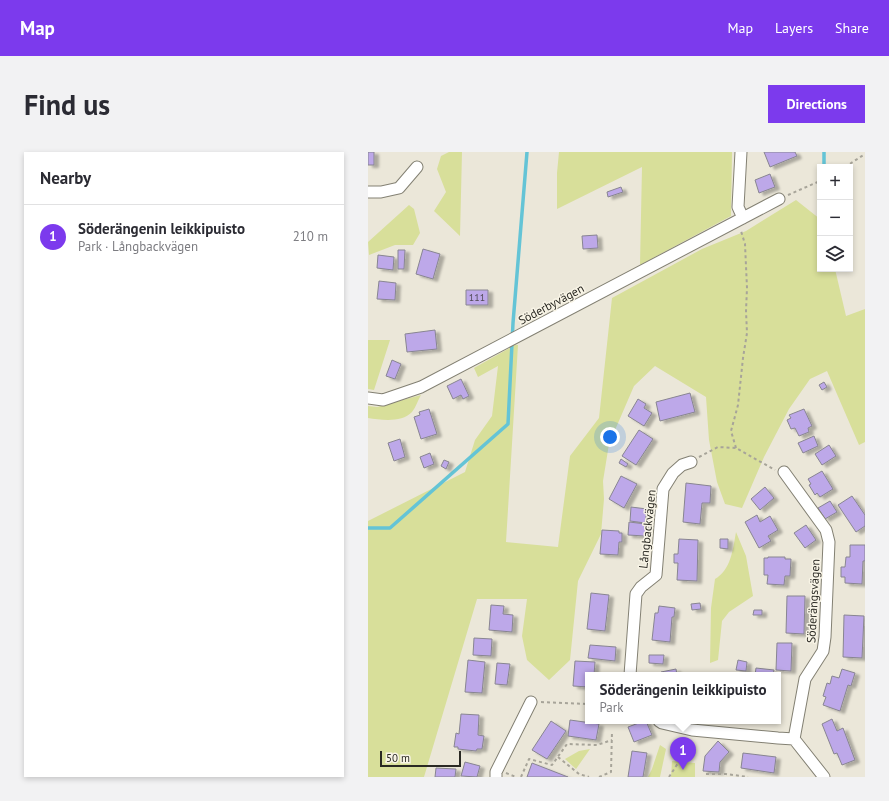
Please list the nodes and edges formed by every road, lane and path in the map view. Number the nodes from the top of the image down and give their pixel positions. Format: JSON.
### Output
{"nodes":[{"id":1,"x":741,"y":152,"type":"edge"},
{"id":2,"x":865,"y":154,"type":"edge"},
{"id":3,"x":850,"y":164,"type":"edge"},
{"id":4,"x":417,"y":167,"type":"dead end"},
{"id":5,"x":817,"y":182,"type":"edge"},
{"id":6,"x":368,"y":192,"type":"edge"},
{"id":7,"x":779,"y":200,"type":"joint"},
{"id":8,"x":741,"y":219,"type":"junction"},
{"id":9,"x":368,"y":398,"type":"edge"},
{"id":10,"x":736,"y":448,"type":"junction"},
{"id":11,"x":691,"y":462,"type":"joint"},
{"id":12,"x":784,"y":472,"type":"joint"},
{"id":13,"x":630,"y":672,"type":"edge"},
{"id":14,"x":531,"y":702,"type":"joint"},
{"id":15,"x":585,"y":704,"type":"edge"},
{"id":16,"x":662,"y":724,"type":"edge"},
{"id":17,"x":687,"y":729,"type":"junction"},
{"id":18,"x":612,"y":731,"type":"dead end"},
{"id":19,"x":794,"y":738,"type":"junction"},
{"id":20,"x":612,"y":740,"type":"junction"},
{"id":21,"x":558,"y":757,"type":"junction"},
{"id":22,"x":706,"y":774,"type":"dead end"},
{"id":23,"x":732,"y":776,"type":"edge"},
{"id":24,"x":496,"y":777,"type":"edge"},
{"id":25,"x":522,"y":777,"type":"edge"},
{"id":26,"x":589,"y":777,"type":"edge"},
{"id":27,"x":599,"y":777,"type":"edge"},
{"id":28,"x":669,"y":777,"type":"edge"},
{"id":29,"x":748,"y":777,"type":"edge"},
{"id":30,"x":824,"y":777,"type":"edge"}],
"edges":[{"from":1,"to":8,"type":"street"},
{"from":2,"to":3,"type":"path"},
{"from":4,"to":6,"type":"street"},
{"from":5,"to":7,"type":"path"},
{"from":7,"to":8,"type":"street","name":"Söderbyvägen"},
{"from":8,"to":9,"type":"street","name":"Söderbyvägen"},
{"from":8,"to":10,"type":"path"},
{"from":10,"to":11,"type":"path"},
{"from":10,"to":12,"type":"path"},
{"from":11,"to":13,"type":"street","name":"Långbackvägen"},
{"from":12,"to":19,"type":"street","name":"Söderängsvägen"},
{"from":14,"to":15,"type":"path"},
{"from":14,"to":24,"type":"street"},
{"from":16,"to":17,"type":"street"},
{"from":17,"to":19,"type":"street"},
{"from":17,"to":28,"type":"path"},
{"from":18,"to":20,"type":"path"},
{"from":19,"to":30,"type":"street"},
{"from":20,"to":21,"type":"path"},
{"from":20,"to":27,"type":"path"},
{"from":21,"to":25,"type":"path"},
{"from":21,"to":26,"type":"path"},
{"from":22,"to":23,"type":"path"},
{"from":23,"to":29,"type":"path"}]}
